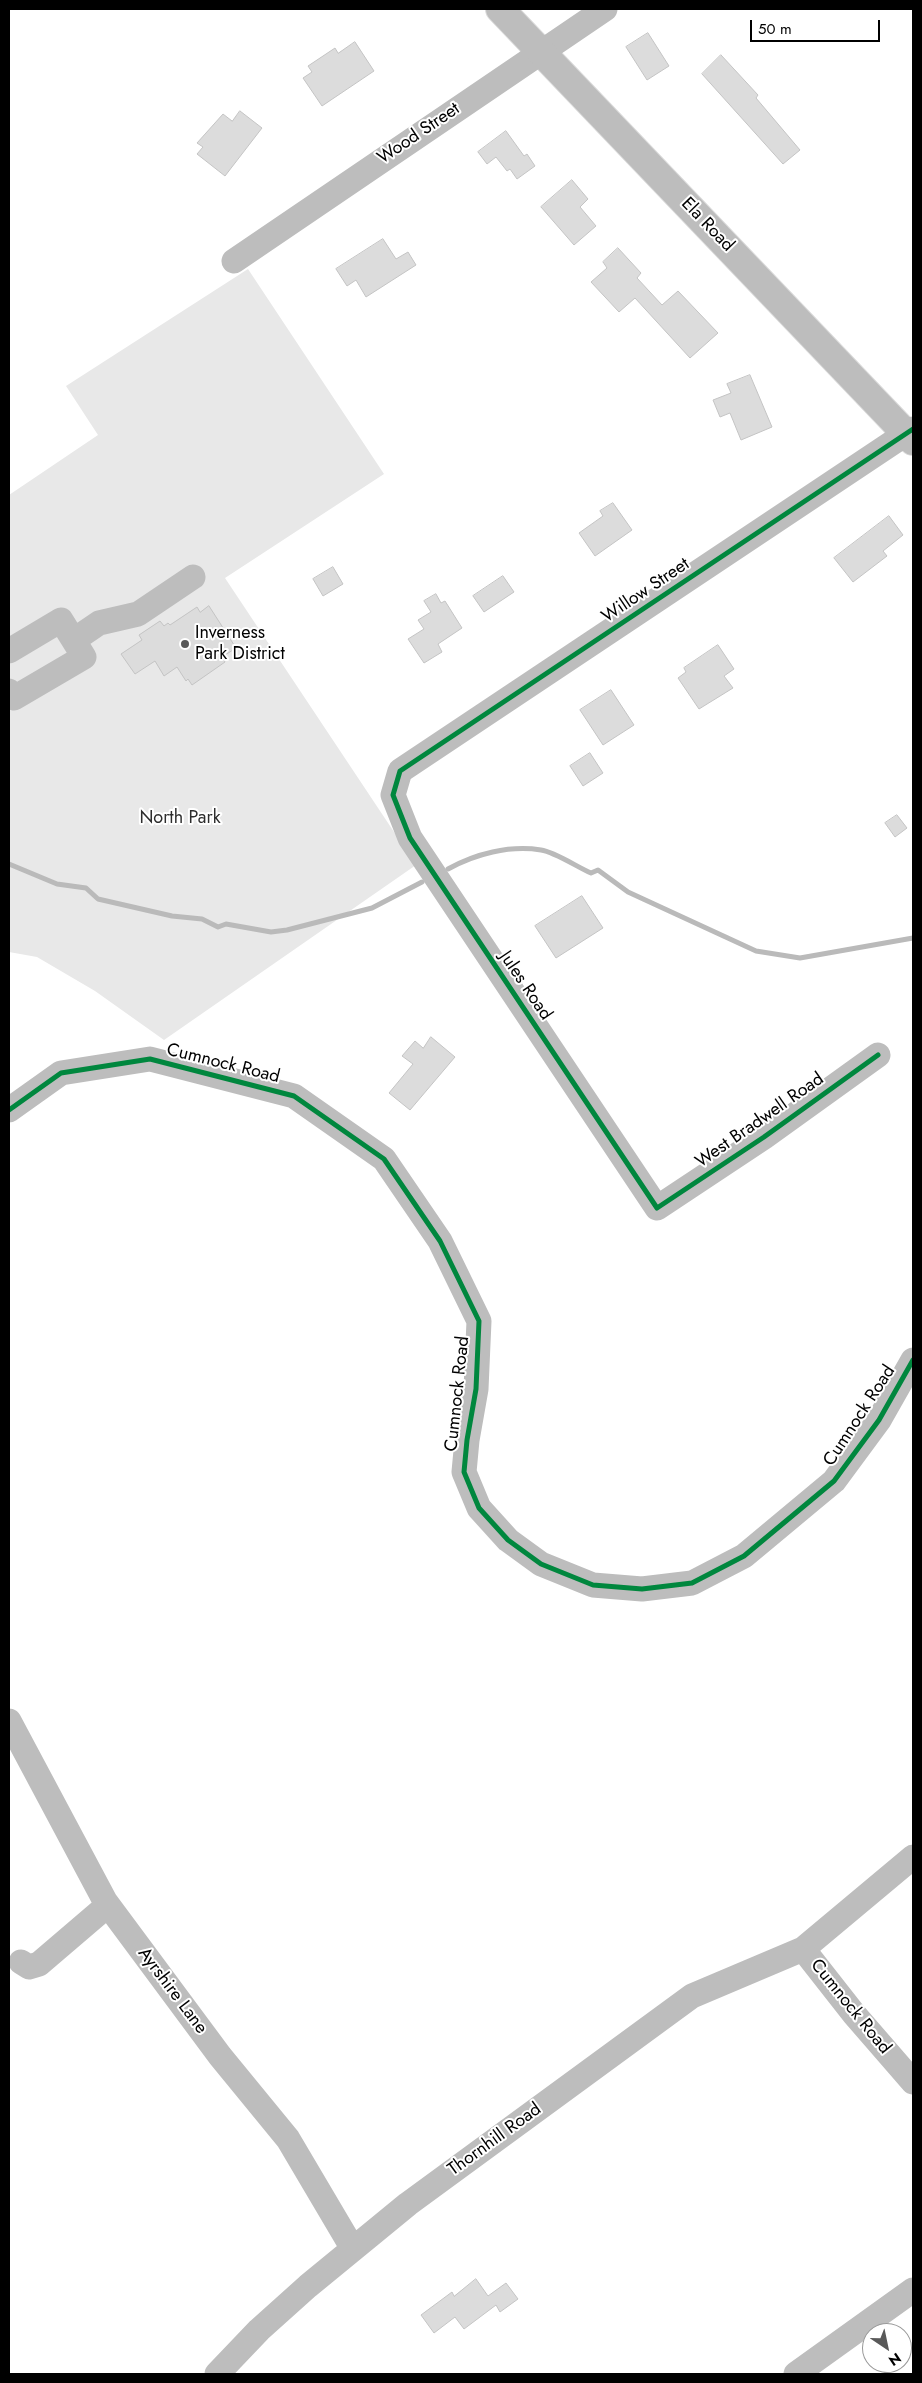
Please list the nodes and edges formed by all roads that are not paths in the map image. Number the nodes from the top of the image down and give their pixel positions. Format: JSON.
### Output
{"nodes":[{"id":1,"x":500,"y":9,"type":"edge"},
{"id":2,"x":605,"y":9,"type":"edge"},
{"id":3,"x":542,"y":51,"type":"junction"},
{"id":4,"x":234,"y":261,"type":"dead end"},
{"id":5,"x":911,"y":435,"type":"edge"},
{"id":6,"x":193,"y":577,"type":"dead end"},
{"id":7,"x":74,"y":640,"type":"junction"},
{"id":8,"x":9,"y":652,"type":"edge"},
{"id":9,"x":9,"y":691,"type":"edge"},
{"id":10,"x":400,"y":771,"type":"joint"},
{"id":11,"x":878,"y":1055,"type":"dead end"},
{"id":12,"x":9,"y":1110,"type":"edge"},
{"id":13,"x":657,"y":1208,"type":"joint"},
{"id":14,"x":913,"y":1360,"type":"edge"},
{"id":15,"x":9,"y":1721,"type":"edge"},
{"id":16,"x":913,"y":1857,"type":"edge"},
{"id":17,"x":108,"y":1905,"type":"junction"},
{"id":18,"x":803,"y":1950,"type":"junction"},
{"id":19,"x":21,"y":1962,"type":"dead end"},
{"id":20,"x":913,"y":2082,"type":"edge"},
{"id":21,"x":353,"y":2249,"type":"junction"},
{"id":22,"x":913,"y":2290,"type":"edge"},
{"id":23,"x":218,"y":2374,"type":"edge"},
{"id":24,"x":796,"y":2374,"type":"edge"}],
"edges":[{"from":1,"to":3,"type":"main road","name":"Ela Road"},
{"from":2,"to":3,"type":"street","name":"Wood Street"},
{"from":3,"to":4,"type":"street","name":"Wood Street"},
{"from":3,"to":5,"type":"main road","name":"Ela Road"},
{"from":5,"to":10,"type":"street","name":"Willow Street"},
{"from":6,"to":7,"type":"street"},
{"from":7,"to":8,"type":"street"},
{"from":7,"to":9,"type":"street"},
{"from":10,"to":13,"type":"street","name":"Jules Road"},
{"from":11,"to":13,"type":"street","name":"West Bradwell Road"},
{"from":12,"to":14,"type":"street","name":"Cumnock Road"},
{"from":15,"to":17,"type":"street","name":"Ayrshire Lane"},
{"from":16,"to":18,"type":"street","name":"Cumnock Road"},
{"from":17,"to":19,"type":"street"},
{"from":17,"to":21,"type":"street","name":"Ayrshire Lane"},
{"from":18,"to":20,"type":"street","name":"Cumnock Road"},
{"from":18,"to":21,"type":"street","name":"Thornhill Road"},
{"from":21,"to":23,"type":"street","name":"Thornhill Road"},
{"from":22,"to":24,"type":"street"}]}
